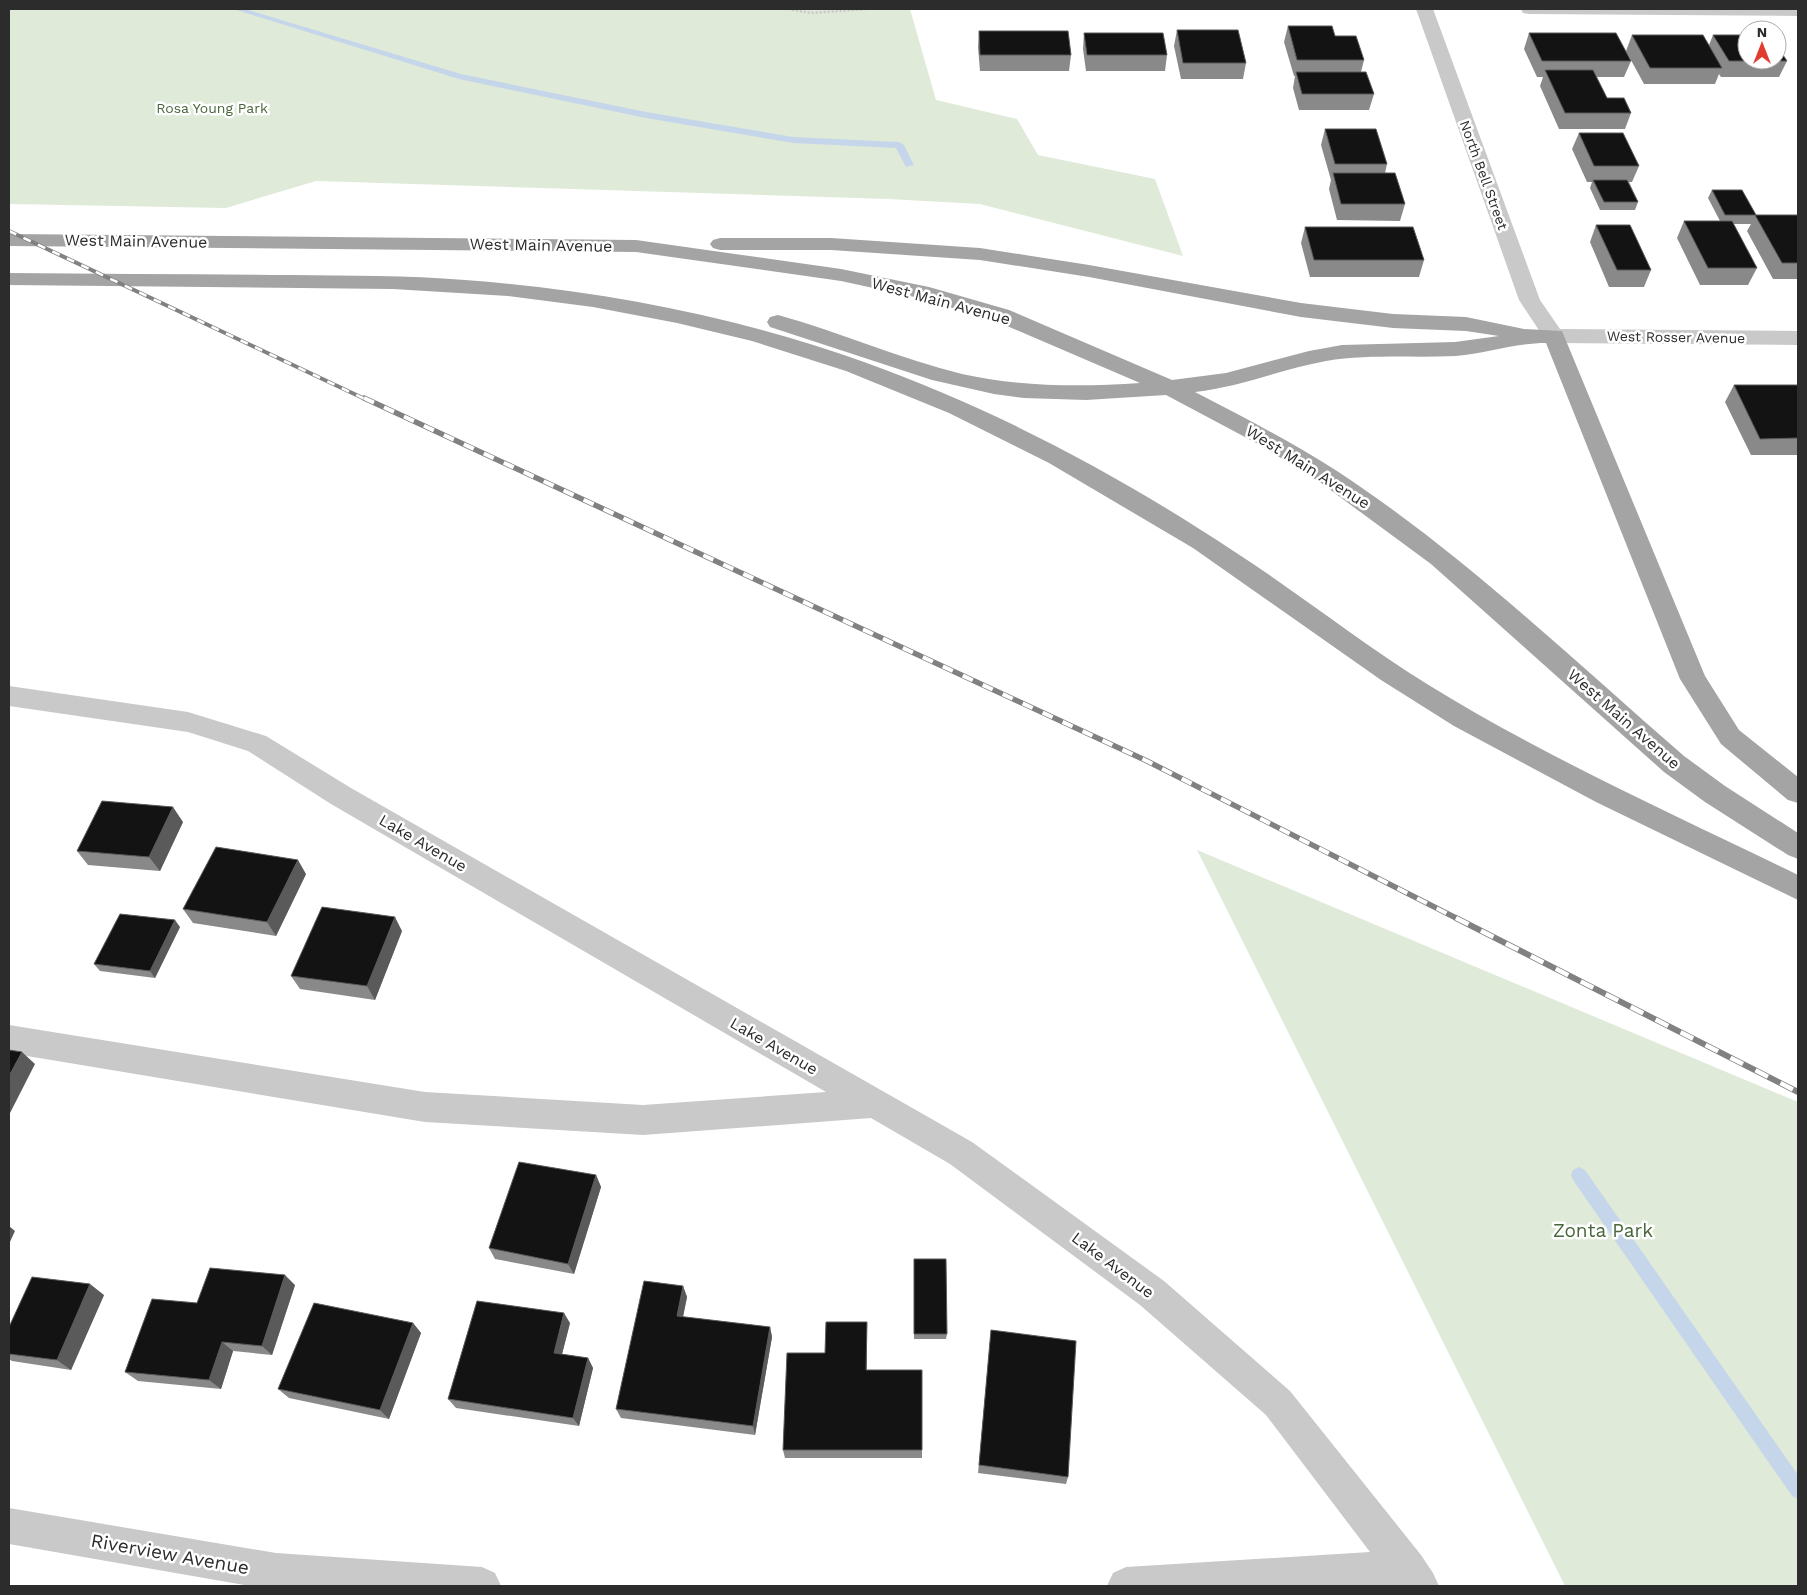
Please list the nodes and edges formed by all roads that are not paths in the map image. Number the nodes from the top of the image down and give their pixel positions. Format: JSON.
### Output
{"nodes":[{"id":1,"x":1424,"y":9,"type":"edge"},
{"id":2,"x":1529,"y":9,"type":"edge"},
{"id":3,"x":1798,"y":11,"type":"edge"},
{"id":4,"x":9,"y":240,"type":"edge"},
{"id":5,"x":636,"y":246,"type":"junction"},
{"id":6,"x":9,"y":279,"type":"edge"},
{"id":7,"x":525,"y":292,"type":"junction"},
{"id":8,"x":1524,"y":336,"type":"junction"},
{"id":9,"x":1554,"y":336,"type":"junction"},
{"id":10,"x":1798,"y":338,"type":"edge"},
{"id":11,"x":1169,"y":387,"type":"junction"},
{"id":12,"x":9,"y":696,"type":"edge"},
{"id":13,"x":1798,"y":792,"type":"edge"},
{"id":14,"x":1798,"y":847,"type":"edge"},
{"id":15,"x":1798,"y":888,"type":"edge"},
{"id":16,"x":9,"y":1039,"type":"edge"},
{"id":17,"x":873,"y":1103,"type":"junction"},
{"id":18,"x":9,"y":1526,"type":"edge"},
{"id":19,"x":1414,"y":1577,"type":"edge"},
{"id":20,"x":482,"y":1586,"type":"edge"},
{"id":21,"x":1126,"y":1586,"type":"edge"}],
"edges":[{"from":1,"to":9,"type":"street","name":"North Bell Street"},
{"from":2,"to":3,"type":"street"},
{"from":4,"to":5,"type":"main road","name":"West Main Avenue"},
{"from":5,"to":8,"type":"main road"},
{"from":5,"to":11,"type":"main road","name":"West Main Avenue"},
{"from":6,"to":7,"type":"main road"},
{"from":7,"to":11,"type":"main road"},
{"from":7,"to":15,"type":"main road"},
{"from":8,"to":9,"type":"main road"},
{"from":8,"to":11,"type":"main road"},
{"from":9,"to":10,"type":"street","name":"West Rosser Avenue"},
{"from":9,"to":13,"type":"main road"},
{"from":11,"to":14,"type":"main road","name":"West Main Avenue"},
{"from":12,"to":17,"type":"street","name":"Lake Avenue"},
{"from":16,"to":17,"type":"street"},
{"from":17,"to":19,"type":"street","name":"Lake Avenue"},
{"from":18,"to":20,"type":"street","name":"Riverview Avenue"},
{"from":19,"to":21,"type":"street"}]}
